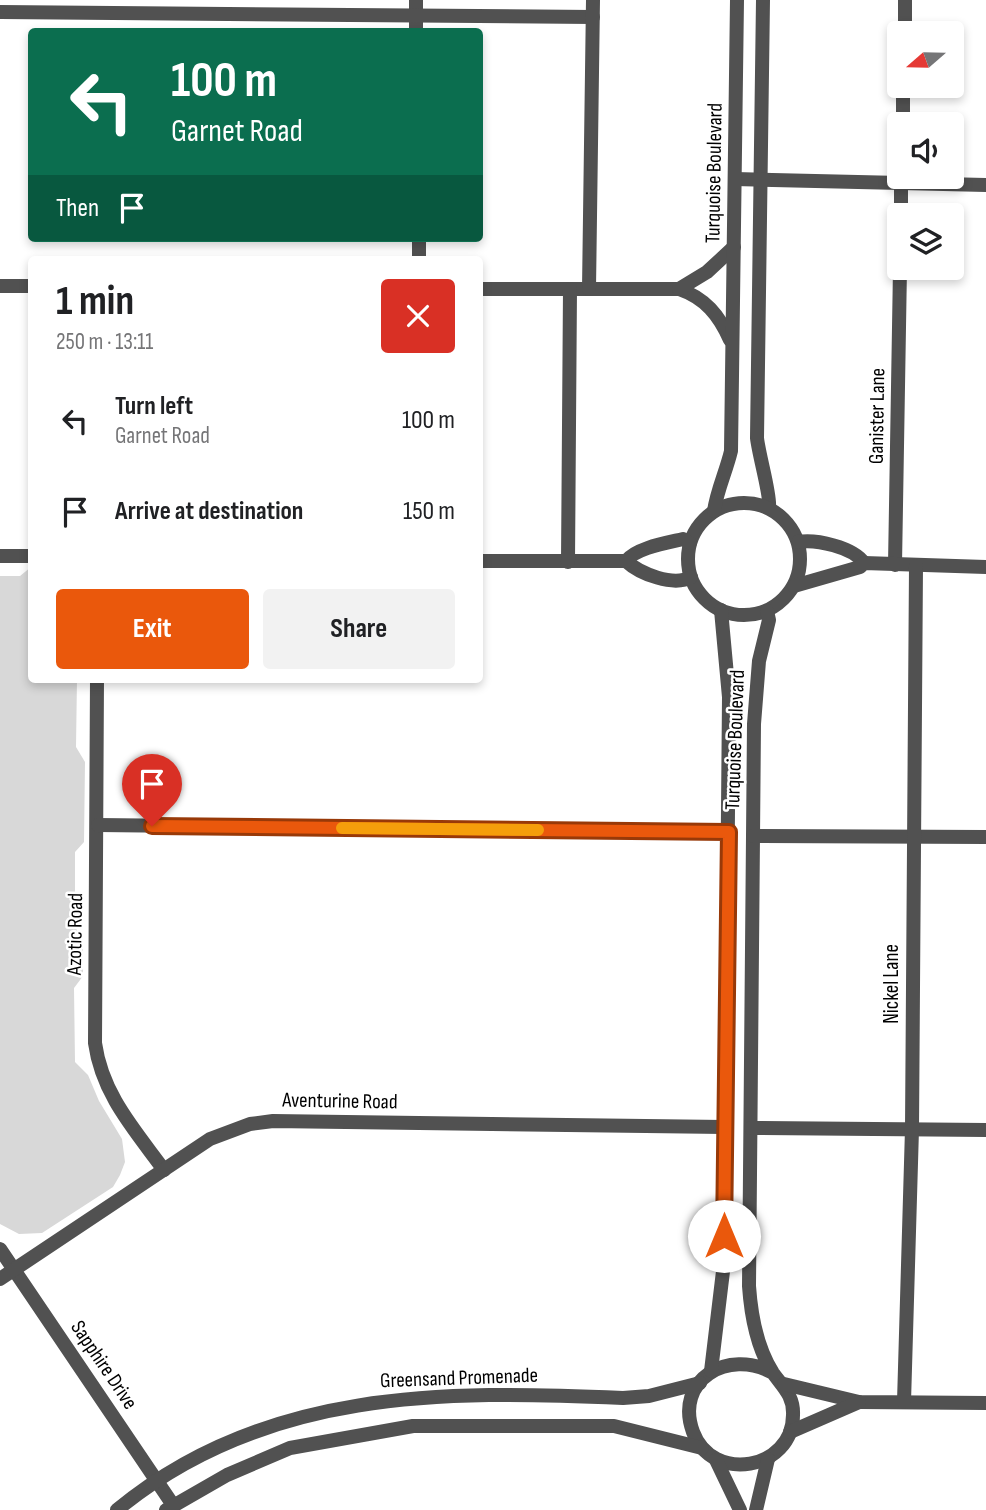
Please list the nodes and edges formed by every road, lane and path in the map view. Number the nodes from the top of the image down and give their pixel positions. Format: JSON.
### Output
{"nodes":[{"id":1,"x":593,"y":0,"type":"edge"},
{"id":2,"x":737,"y":0,"type":"edge"},
{"id":3,"x":763,"y":0,"type":"edge"},
{"id":4,"x":905,"y":0,"type":"edge"},
{"id":5,"x":416,"y":7,"type":"edge"},
{"id":6,"x":0,"y":12,"type":"edge"},
{"id":7,"x":593,"y":17,"type":"junction"},
{"id":8,"x":905,"y":21,"type":"edge"},
{"id":9,"x":416,"y":28,"type":"edge"},
{"id":10,"x":735,"y":178,"type":"junction"},
{"id":11,"x":760,"y":179,"type":"junction"},
{"id":12,"x":887,"y":179,"type":"edge"},
{"id":13,"x":964,"y":183,"type":"edge"},
{"id":14,"x":986,"y":185,"type":"edge"},
{"id":15,"x":734,"y":247,"type":"junction"},
{"id":16,"x":900,"y":280,"type":"edge"},
{"id":17,"x":0,"y":286,"type":"edge"},
{"id":18,"x":28,"y":286,"type":"edge"},
{"id":19,"x":483,"y":289,"type":"edge"},
{"id":20,"x":570,"y":289,"type":"junction"},
{"id":21,"x":589,"y":289,"type":"junction"},
{"id":22,"x":679,"y":289,"type":"junction"},
{"id":23,"x":733,"y":345,"type":"junction"},
{"id":24,"x":769,"y":507,"type":"junction"},
{"id":25,"x":714,"y":511,"type":"junction"},
{"id":26,"x":798,"y":542,"type":"junction"},
{"id":27,"x":690,"y":543,"type":"junction"},
{"id":28,"x":0,"y":556,"type":"edge"},
{"id":29,"x":28,"y":556,"type":"edge"},
{"id":30,"x":483,"y":561,"type":"edge"},
{"id":31,"x":626,"y":561,"type":"junction"},
{"id":32,"x":568,"y":562,"type":"junction"},
{"id":33,"x":864,"y":563,"type":"junction"},
{"id":34,"x":895,"y":565,"type":"junction"},
{"id":35,"x":916,"y":566,"type":"junction"},
{"id":36,"x":986,"y":567,"type":"edge"},
{"id":37,"x":691,"y":577,"type":"junction"},
{"id":38,"x":794,"y":586,"type":"junction"},
{"id":39,"x":721,"y":610,"type":"junction"},
{"id":40,"x":766,"y":611,"type":"junction"},
{"id":41,"x":97,"y":683,"type":"edge"},
{"id":42,"x":98,"y":825,"type":"junction"},
{"id":43,"x":729,"y":832,"type":"junction"},
{"id":44,"x":753,"y":836,"type":"junction"},
{"id":45,"x":913,"y":836,"type":"junction"},
{"id":46,"x":986,"y":837,"type":"edge"},
{"id":47,"x":724,"y":1127,"type":"junction"},
{"id":48,"x":751,"y":1128,"type":"junction"},
{"id":49,"x":912,"y":1129,"type":"junction"},
{"id":50,"x":986,"y":1130,"type":"edge"},
{"id":51,"x":164,"y":1170,"type":"junction"},
{"id":52,"x":0,"y":1249,"type":"edge"},
{"id":53,"x":14,"y":1270,"type":"junction"},
{"id":54,"x":0,"y":1279,"type":"edge"},
{"id":55,"x":711,"y":1371,"type":"junction"},
{"id":56,"x":773,"y":1373,"type":"junction"},
{"id":57,"x":700,"y":1383,"type":"junction"},
{"id":58,"x":784,"y":1384,"type":"junction"},
{"id":59,"x":859,"y":1402,"type":"junction"},
{"id":60,"x":904,"y":1402,"type":"junction"},
{"id":61,"x":986,"y":1403,"type":"edge"},
{"id":62,"x":790,"y":1432,"type":"junction"},
{"id":63,"x":702,"y":1448,"type":"junction"},
{"id":64,"x":768,"y":1459,"type":"junction"},
{"id":65,"x":716,"y":1460,"type":"junction"},
{"id":66,"x":156,"y":1480,"type":"junction"},
{"id":67,"x":169,"y":1507,"type":"edge"},
{"id":68,"x":117,"y":1510,"type":"edge"},
{"id":69,"x":740,"y":1510,"type":"edge"},
{"id":70,"x":756,"y":1510,"type":"edge"}],
"edges":[{"from":1,"to":7,"type":"street"},
{"from":2,"to":10,"type":"street","name":"Turquoise Boulevard"},
{"from":3,"to":11,"type":"street"},
{"from":4,"to":8,"type":"street"},
{"from":5,"to":6,"type":"street"},
{"from":5,"to":7,"type":"street"},
{"from":5,"to":9,"type":"street"},
{"from":7,"to":21,"type":"street"},
{"from":10,"to":11,"type":"street"},
{"from":10,"to":15,"type":"street","name":"Turquoise Boulevard"},
{"from":11,"to":12,"type":"street"},
{"from":11,"to":24,"type":"street"},
{"from":13,"to":14,"type":"street"},
{"from":15,"to":22,"type":"street"},
{"from":15,"to":23,"type":"street","name":"Turquoise Boulevard"},
{"from":16,"to":34,"type":"street","name":"Ganister Lane"},
{"from":17,"to":18,"type":"street"},
{"from":19,"to":20,"type":"street"},
{"from":20,"to":21,"type":"street"},
{"from":20,"to":32,"type":"street"},
{"from":21,"to":22,"type":"street"},
{"from":22,"to":23,"type":"street"},
{"from":23,"to":25,"type":"street","name":"Turquoise Boulevard"},
{"from":24,"to":25,"type":"street"},
{"from":24,"to":26,"type":"street"},
{"from":25,"to":27,"type":"street"},
{"from":26,"to":33,"type":"street"},
{"from":26,"to":38,"type":"street"},
{"from":27,"to":31,"type":"street"},
{"from":27,"to":37,"type":"street"},
{"from":28,"to":29,"type":"street"},
{"from":30,"to":32,"type":"street"},
{"from":31,"to":32,"type":"street"},
{"from":31,"to":37,"type":"street"},
{"from":33,"to":34,"type":"street"},
{"from":33,"to":38,"type":"street"},
{"from":34,"to":35,"type":"street"},
{"from":35,"to":36,"type":"street"},
{"from":35,"to":45,"type":"street","name":"Nickel Lane"},
{"from":37,"to":39,"type":"street"},
{"from":38,"to":40,"type":"street"},
{"from":39,"to":40,"type":"street"},
{"from":39,"to":43,"type":"street","name":"Turquoise Boulevard"},
{"from":40,"to":44,"type":"street","name":"Turquoise Boulevard"},
{"from":41,"to":42,"type":"street","name":"Azotic Road"},
{"from":42,"to":43,"type":"street"},
{"from":42,"to":51,"type":"street","name":"Azotic Road"},
{"from":43,"to":47,"type":"street","name":"Turquoise Boulevard"},
{"from":44,"to":45,"type":"street"},
{"from":44,"to":48,"type":"street","name":"Turquoise Boulevard"},
{"from":45,"to":46,"type":"street"},
{"from":45,"to":49,"type":"street","name":"Nickel Lane"},
{"from":47,"to":51,"type":"street","name":"Aventurine Road"},
{"from":47,"to":55,"type":"street","name":"Turquoise Boulevard"},
{"from":48,"to":49,"type":"street"},
{"from":48,"to":56,"type":"street","name":"Turquoise Boulevard"},
{"from":49,"to":50,"type":"street"},
{"from":49,"to":60,"type":"street","name":"Nickel Lane"},
{"from":51,"to":53,"type":"street","name":"Aventurine Road"},
{"from":52,"to":53,"type":"street","name":"Sapphire Drive"},
{"from":53,"to":54,"type":"street","name":"Aventurine Road"},
{"from":53,"to":66,"type":"street","name":"Sapphire Drive"},
{"from":55,"to":56,"type":"street"},
{"from":55,"to":57,"type":"street"},
{"from":56,"to":58,"type":"street"},
{"from":57,"to":63,"type":"street"},
{"from":57,"to":66,"type":"street","name":"Greensand Promenade"},
{"from":58,"to":59,"type":"street"},
{"from":58,"to":62,"type":"street"},
{"from":59,"to":60,"type":"street"},
{"from":59,"to":62,"type":"street"},
{"from":60,"to":61,"type":"street"},
{"from":62,"to":64,"type":"street"},
{"from":63,"to":65,"type":"street"},
{"from":63,"to":67,"type":"street"},
{"from":64,"to":65,"type":"street"},
{"from":64,"to":70,"type":"street"},
{"from":65,"to":69,"type":"street"},
{"from":66,"to":67,"type":"street","name":"Sapphire Drive"},
{"from":66,"to":68,"type":"street","name":"Greensand Promenade"}]}
